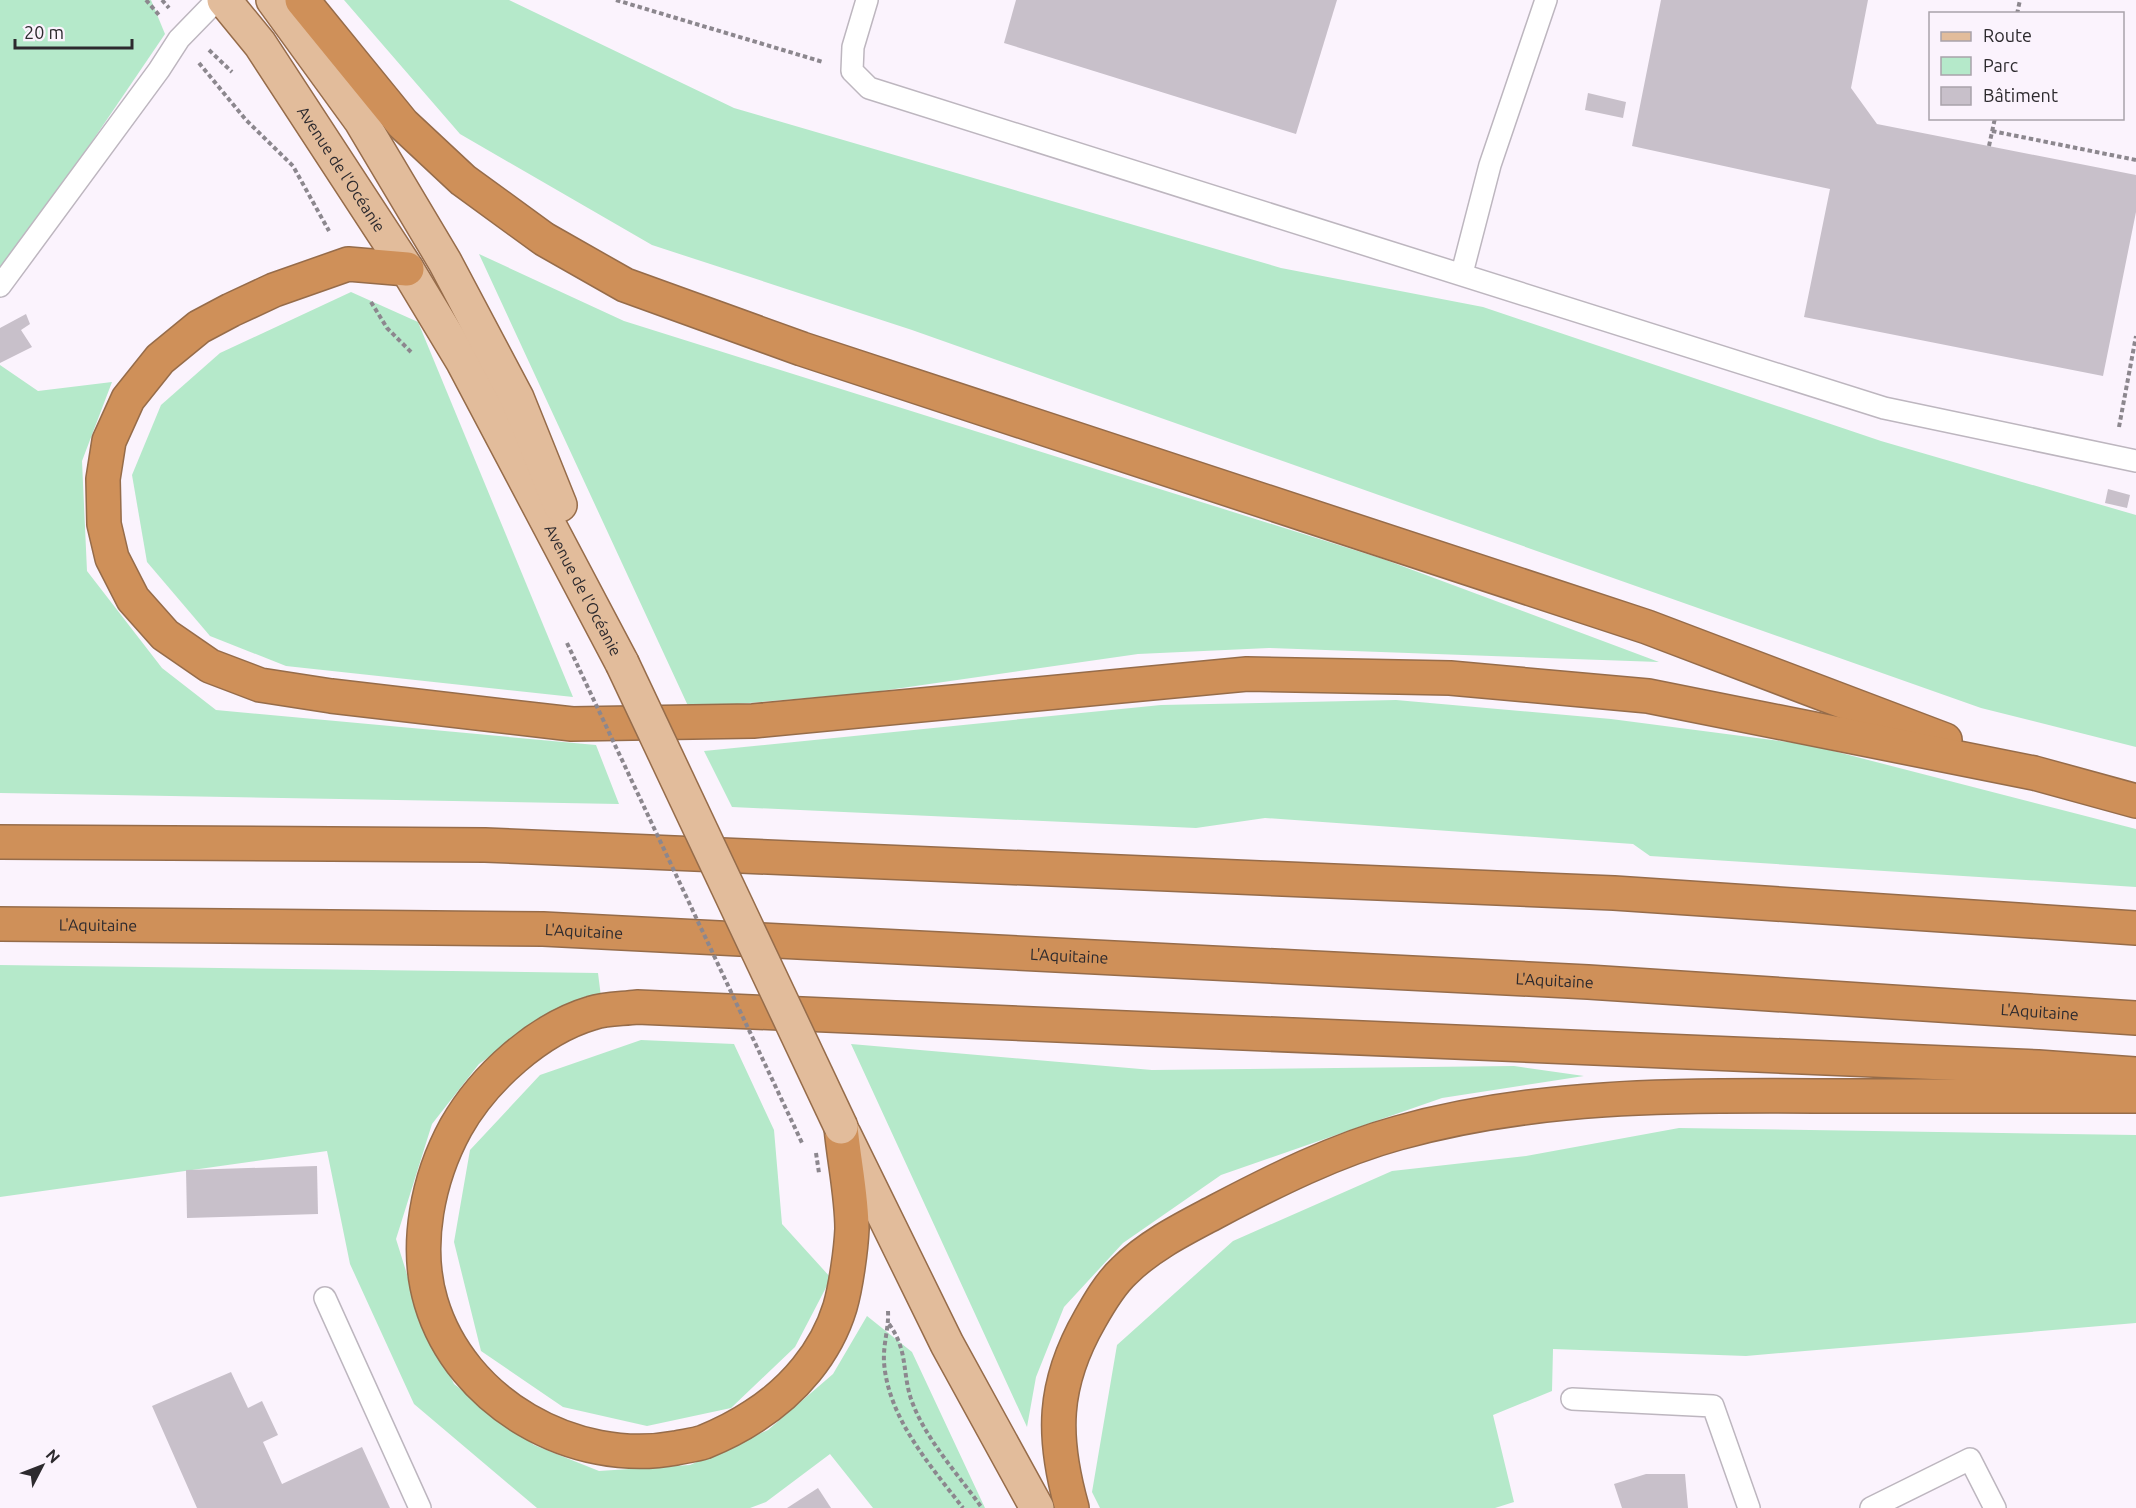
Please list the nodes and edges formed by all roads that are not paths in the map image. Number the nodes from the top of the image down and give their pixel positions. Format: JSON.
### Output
{"nodes":[{"id":1,"x":218,"y":0,"type":"edge"},
{"id":2,"x":224,"y":0,"type":"edge"},
{"id":3,"x":273,"y":0,"type":"edge"},
{"id":4,"x":302,"y":0,"type":"edge"},
{"id":5,"x":867,"y":0,"type":"edge"},
{"id":6,"x":1546,"y":0,"type":"edge"},
{"id":7,"x":407,"y":269,"type":"junction"},
{"id":8,"x":1462,"y":273,"type":"junction"},
{"id":9,"x":0,"y":286,"type":"edge"},
{"id":10,"x":2136,"y":461,"type":"edge"},
{"id":11,"x":622,"y":663,"type":"junction"},
{"id":12,"x":2034,"y":773,"type":"junction"},
{"id":13,"x":2136,"y":801,"type":"edge"},
{"id":14,"x":0,"y":842,"type":"edge"},
{"id":15,"x":0,"y":924,"type":"edge"},
{"id":16,"x":2136,"y":928,"type":"edge"},
{"id":17,"x":2136,"y":1018,"type":"edge"},
{"id":18,"x":2136,"y":1074,"type":"edge"},
{"id":19,"x":2136,"y":1096,"type":"edge"},
{"id":20,"x":841,"y":1127,"type":"junction"},
{"id":21,"x":325,"y":1298,"type":"dead end"},
{"id":22,"x":947,"y":1344,"type":"junction"},
{"id":23,"x":1572,"y":1399,"type":"dead end"},
{"id":24,"x":420,"y":1508,"type":"edge"},
{"id":25,"x":1014,"y":1508,"type":"edge"},
{"id":26,"x":1037,"y":1508,"type":"edge"},
{"id":27,"x":1072,"y":1508,"type":"edge"},
{"id":28,"x":1749,"y":1508,"type":"edge"},
{"id":29,"x":1871,"y":1508,"type":"edge"},
{"id":30,"x":1995,"y":1508,"type":"edge"}],
"edges":[{"from":1,"to":9,"type":"lane"},
{"from":2,"to":7,"type":"main road","name":"Avenue de l'Océanie"},
{"from":3,"to":11,"type":"main road","name":"Avenue de l'Océanie"},
{"from":4,"to":12,"type":"highway"},
{"from":5,"to":8,"type":"lane"},
{"from":6,"to":8,"type":"lane"},
{"from":7,"to":11,"type":"main road","name":"Avenue de l'Océanie"},
{"from":7,"to":12,"type":"highway"},
{"from":8,"to":10,"type":"lane"},
{"from":11,"to":20,"type":"main road","bridge":true},
{"from":12,"to":13,"type":"highway"},
{"from":14,"to":16,"type":"highway"},
{"from":15,"to":17,"type":"highway","name":"L'Aquitaine"},
{"from":18,"to":20,"type":"highway"},
{"from":19,"to":27,"type":"highway"},
{"from":20,"to":22,"type":"main road"},
{"from":21,"to":24,"type":"lane"},
{"from":22,"to":25,"type":"main road"},
{"from":22,"to":26,"type":"main road"},
{"from":23,"to":28,"type":"lane"},
{"from":29,"to":30,"type":"lane"}]}
